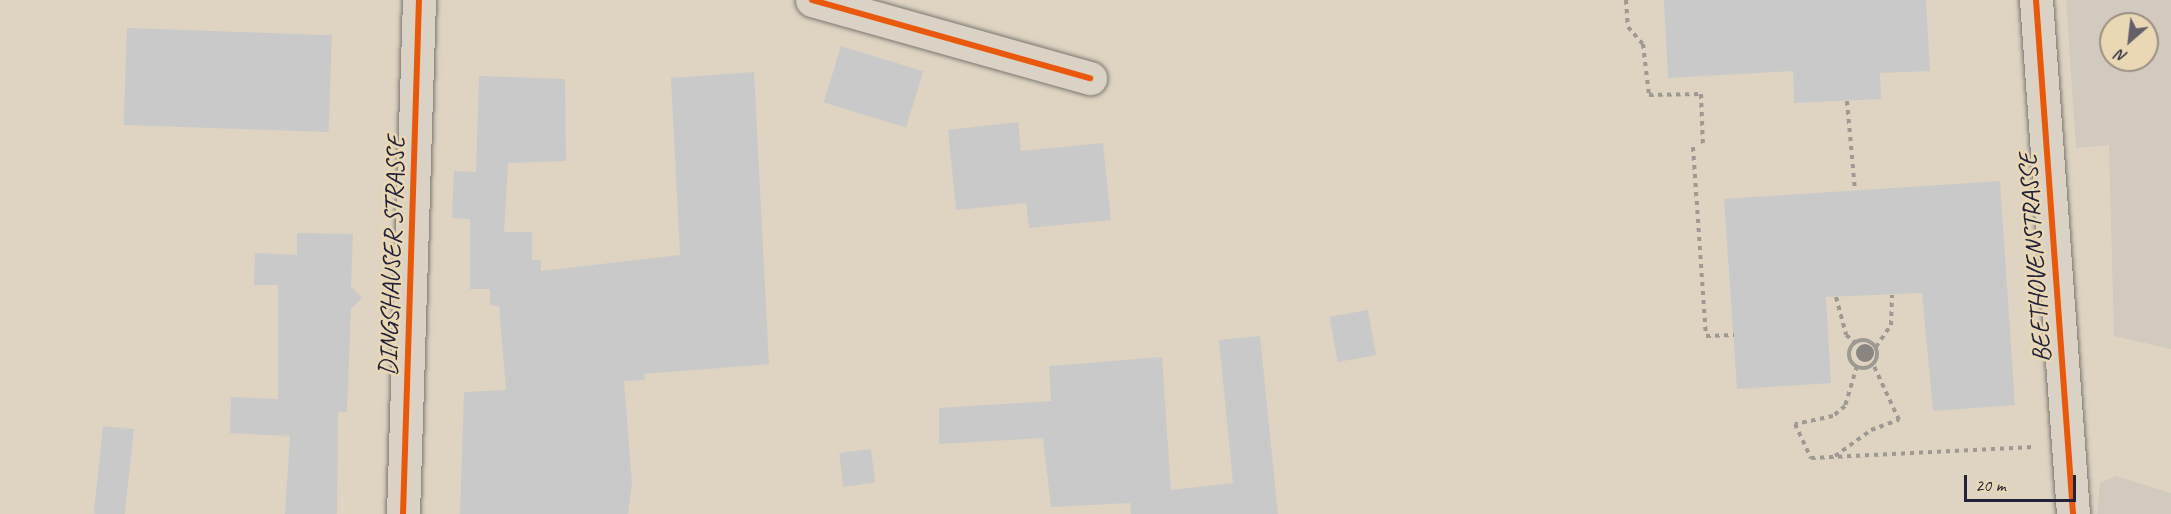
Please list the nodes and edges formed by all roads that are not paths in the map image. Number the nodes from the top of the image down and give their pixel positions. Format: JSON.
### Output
{"nodes":[{"id":1,"x":419,"y":0,"type":"edge"},
{"id":2,"x":812,"y":0,"type":"edge"},
{"id":3,"x":2036,"y":0,"type":"edge"},
{"id":4,"x":1090,"y":78,"type":"dead end"},
{"id":5,"x":403,"y":514,"type":"edge"},
{"id":6,"x":2073,"y":514,"type":"edge"}],
"edges":[{"from":1,"to":5,"type":"street","name":"DINGSHAUSER STRASSE"},
{"from":2,"to":4,"type":"street"},
{"from":3,"to":6,"type":"street","name":"BEETHOVENSTRASSE"}]}
